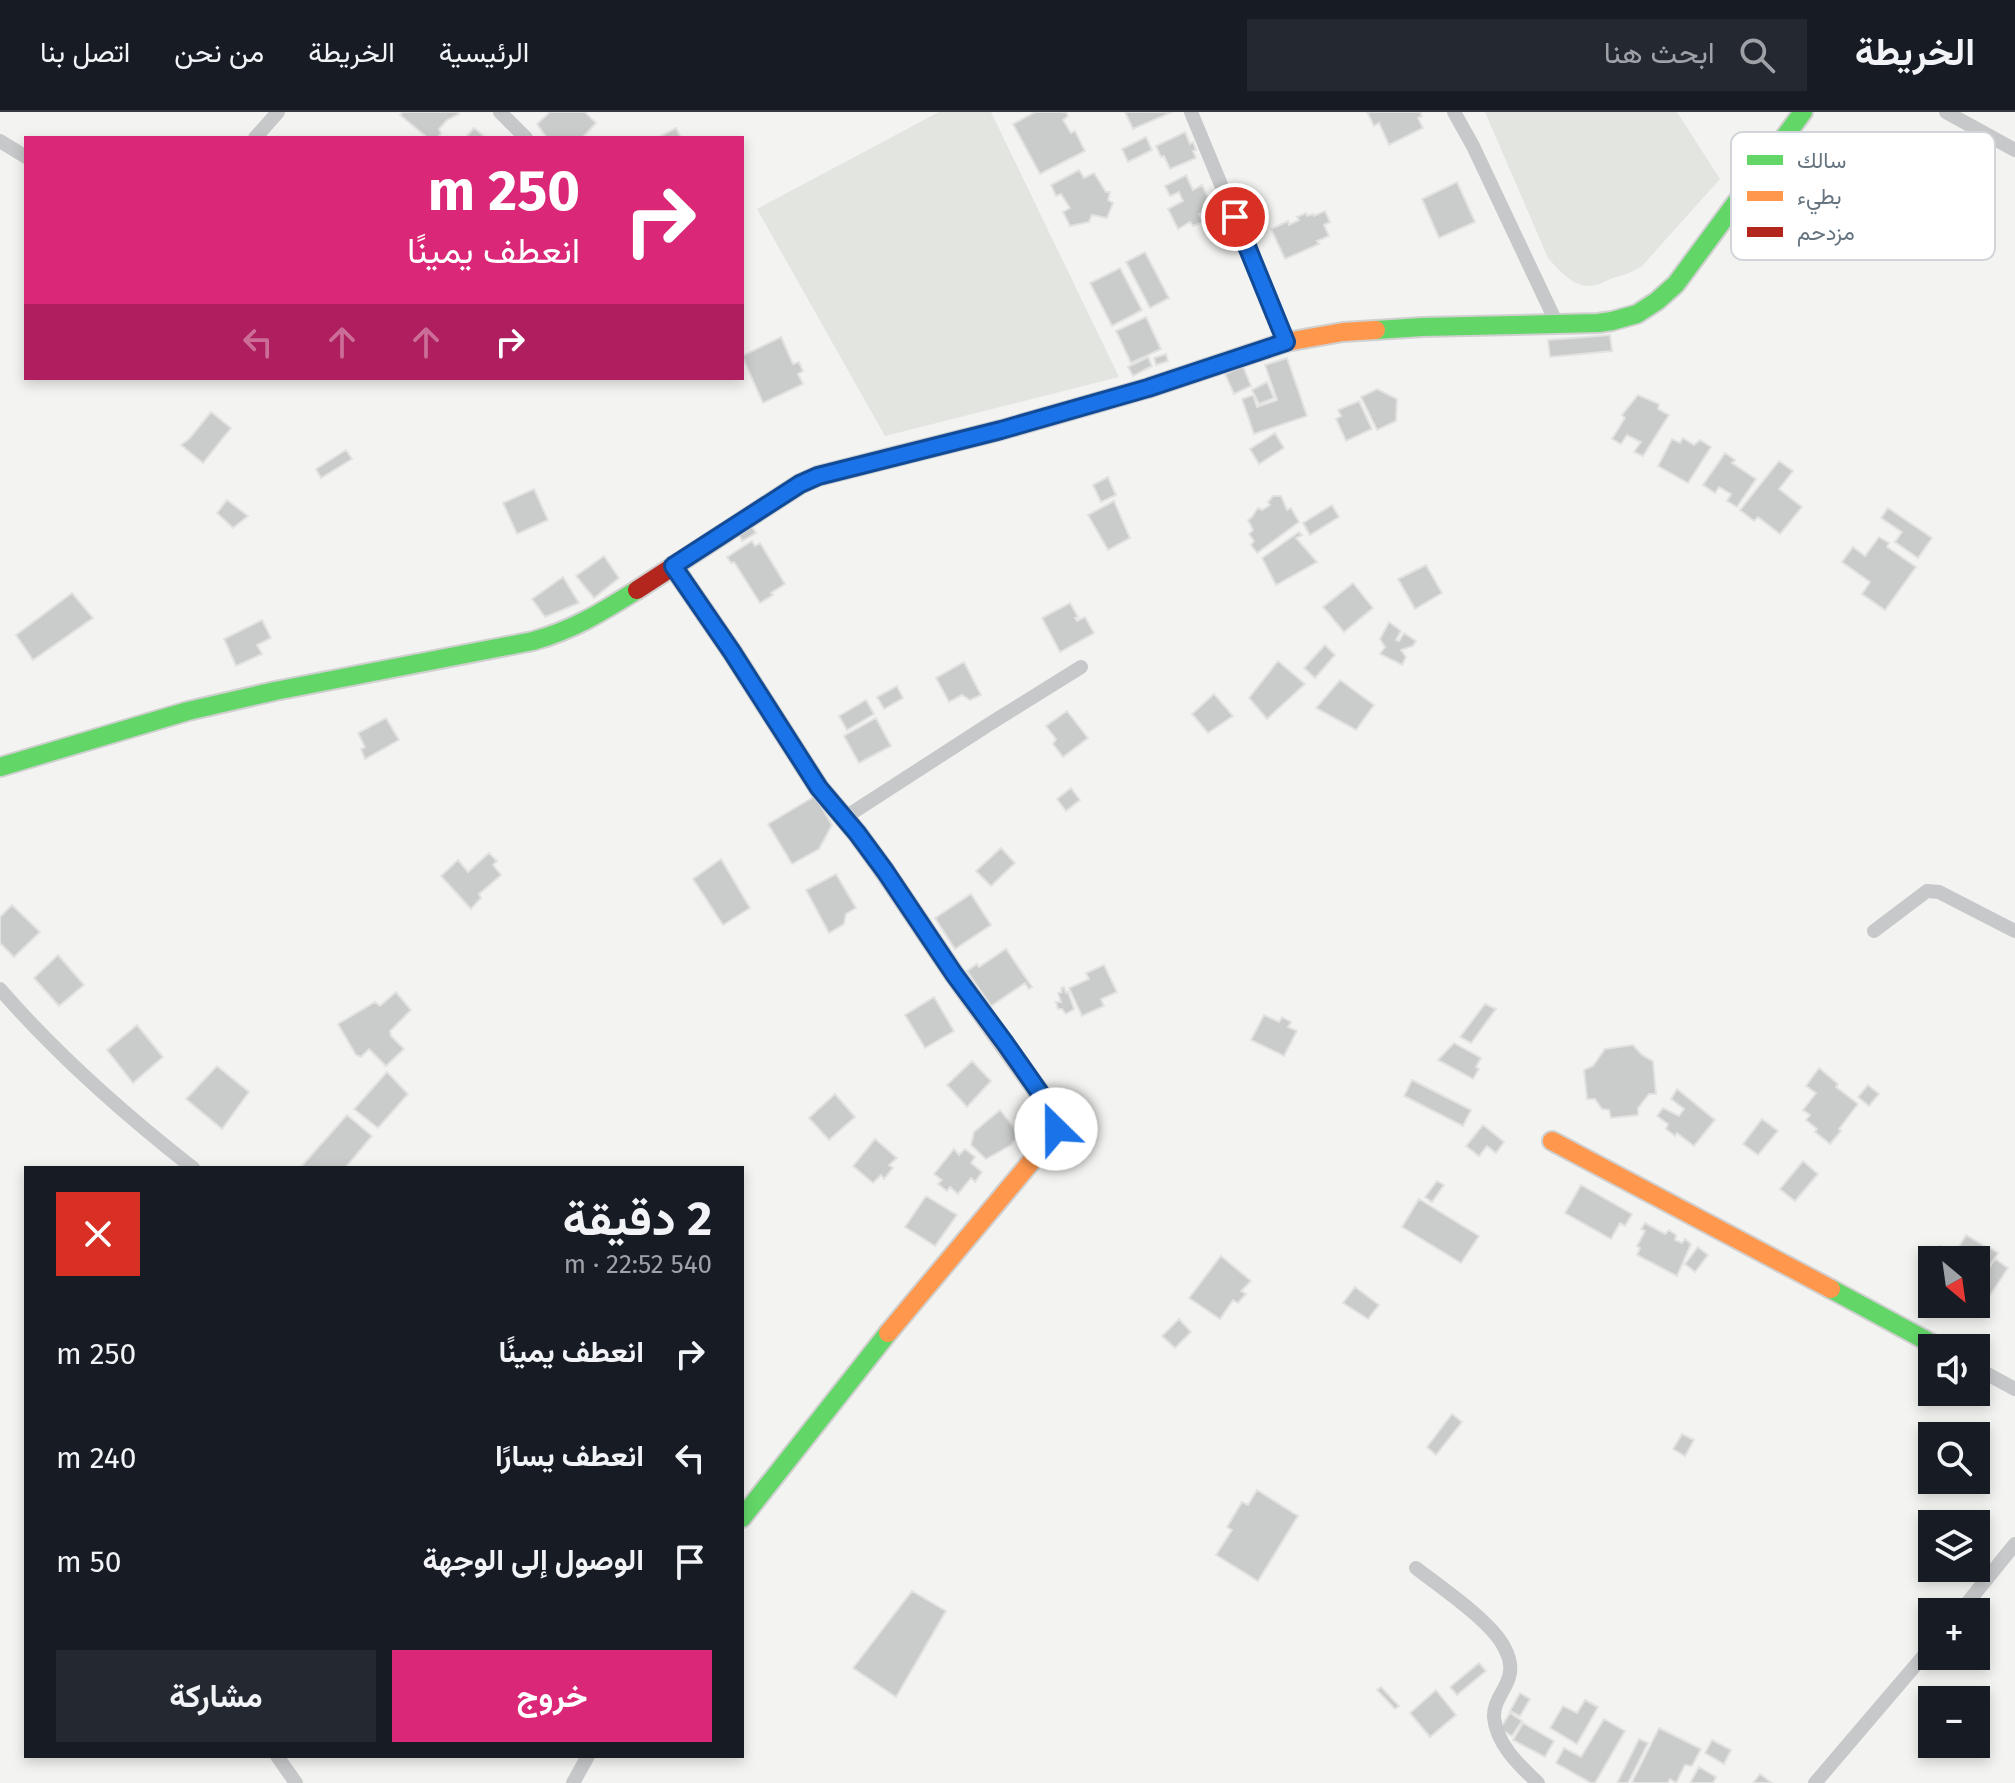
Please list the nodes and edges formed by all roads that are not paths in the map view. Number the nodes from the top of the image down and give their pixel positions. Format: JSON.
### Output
{"nodes":[{"id":1,"x":278,"y":112,"type":"edge"},
{"id":2,"x":500,"y":112,"type":"edge"},
{"id":3,"x":1191,"y":112,"type":"edge"},
{"id":4,"x":1454,"y":112,"type":"edge"},
{"id":5,"x":1803,"y":112,"type":"edge"},
{"id":6,"x":1946,"y":112,"type":"edge"},
{"id":7,"x":1788,"y":132,"type":"edge"},
{"id":8,"x":1982,"y":132,"type":"edge"},
{"id":9,"x":257,"y":136,"type":"edge"},
{"id":10,"x":524,"y":136,"type":"edge"},
{"id":11,"x":1995,"y":139,"type":"edge"},
{"id":12,"x":0,"y":141,"type":"edge"},
{"id":13,"x":2015,"y":150,"type":"edge"},
{"id":14,"x":24,"y":156,"type":"edge"},
{"id":15,"x":1731,"y":211,"type":"edge"},
{"id":16,"x":1557,"y":324,"type":"junction"},
{"id":17,"x":1286,"y":342,"type":"junction"},
{"id":18,"x":673,"y":566,"type":"junction"},
{"id":19,"x":1081,"y":667,"type":"dead end"},
{"id":20,"x":0,"y":767,"type":"edge"},
{"id":21,"x":844,"y":818,"type":"junction"},
{"id":22,"x":1874,"y":931,"type":"dead end"},
{"id":23,"x":2015,"y":931,"type":"edge"},
{"id":24,"x":0,"y":989,"type":"edge"},
{"id":25,"x":1552,"y":1141,"type":"dead end"},
{"id":26,"x":191,"y":1166,"type":"edge"},
{"id":27,"x":1918,"y":1336,"type":"edge"},
{"id":28,"x":1990,"y":1376,"type":"edge"},
{"id":29,"x":2015,"y":1389,"type":"edge"},
{"id":30,"x":744,"y":1515,"type":"edge"},
{"id":31,"x":2015,"y":1544,"type":"edge"},
{"id":32,"x":1416,"y":1568,"type":"dead end"},
{"id":33,"x":1971,"y":1598,"type":"edge"},
{"id":34,"x":1918,"y":1662,"type":"edge"},
{"id":35,"x":278,"y":1758,"type":"edge"},
{"id":36,"x":587,"y":1758,"type":"edge"},
{"id":37,"x":296,"y":1783,"type":"edge"},
{"id":38,"x":573,"y":1783,"type":"edge"},
{"id":39,"x":1538,"y":1783,"type":"edge"},
{"id":40,"x":1815,"y":1783,"type":"edge"}],
"edges":[{"from":1,"to":9,"type":"street"},
{"from":2,"to":10,"type":"street"},
{"from":3,"to":17,"type":"street"},
{"from":4,"to":16,"type":"street"},
{"from":5,"to":7,"type":"main road"},
{"from":6,"to":8,"type":"street"},
{"from":11,"to":13,"type":"street"},
{"from":12,"to":14,"type":"street"},
{"from":15,"to":16,"type":"main road"},
{"from":16,"to":17,"type":"main road"},
{"from":17,"to":18,"type":"main road"},
{"from":18,"to":20,"type":"main road"},
{"from":18,"to":21,"type":"main road"},
{"from":19,"to":21,"type":"street"},
{"from":21,"to":30,"type":"main road"},
{"from":22,"to":23,"type":"street"},
{"from":24,"to":26,"type":"street"},
{"from":25,"to":27,"type":"main road"},
{"from":28,"to":29,"type":"street"},
{"from":31,"to":33,"type":"street"},
{"from":32,"to":39,"type":"street"},
{"from":34,"to":40,"type":"street"},
{"from":35,"to":37,"type":"street"},
{"from":36,"to":38,"type":"street"}]}
